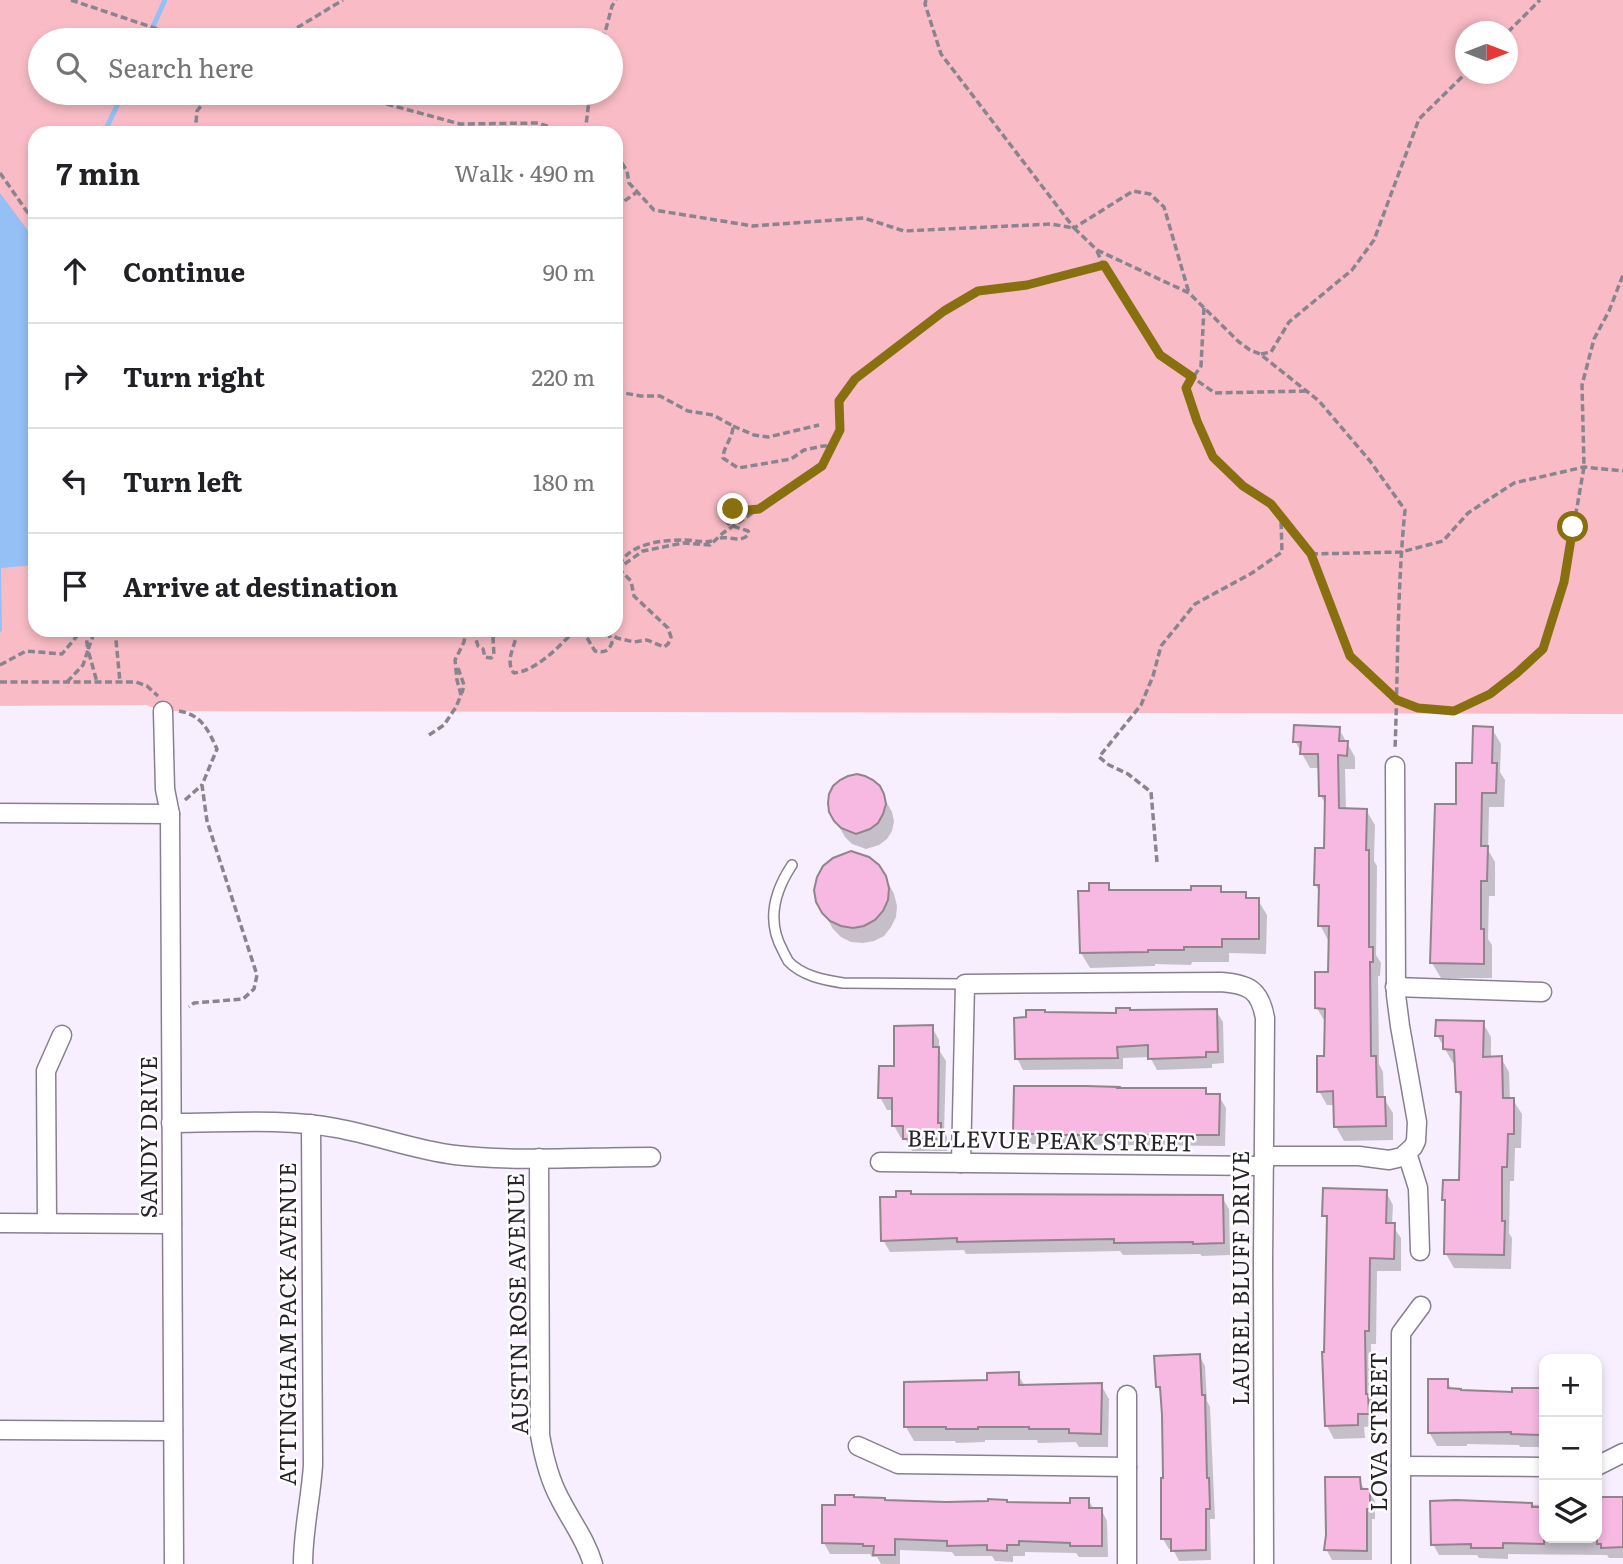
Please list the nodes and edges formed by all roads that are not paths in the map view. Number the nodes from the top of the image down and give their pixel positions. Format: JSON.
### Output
{"nodes":[{"id":1,"x":163,"y":711,"type":"road end"},
{"id":2,"x":1395,"y":766,"type":"road end"},
{"id":3,"x":0,"y":813,"type":"edge"},
{"id":4,"x":170,"y":814,"type":"junction"},
{"id":5,"x":792,"y":864,"type":"dead end"},
{"id":6,"x":965,"y":985,"type":"junction"},
{"id":7,"x":1395,"y":987,"type":"junction"},
{"id":8,"x":1542,"y":992,"type":"dead end"},
{"id":9,"x":62,"y":1035,"type":"dead end"},
{"id":10,"x":172,"y":1122,"type":"junction"},
{"id":11,"x":311,"y":1125,"type":"junction"},
{"id":12,"x":1407,"y":1153,"type":"junction"},
{"id":13,"x":651,"y":1157,"type":"dead end"},
{"id":14,"x":540,"y":1158,"type":"junction"},
{"id":15,"x":1264,"y":1161,"type":"junction"},
{"id":16,"x":880,"y":1162,"type":"dead end"},
{"id":17,"x":961,"y":1163,"type":"junction"},
{"id":18,"x":0,"y":1223,"type":"edge"},
{"id":19,"x":47,"y":1223,"type":"junction"},
{"id":20,"x":172,"y":1224,"type":"junction"},
{"id":21,"x":1420,"y":1251,"type":"dead end"},
{"id":22,"x":1421,"y":1306,"type":"dead end"},
{"id":23,"x":1127,"y":1395,"type":"dead end"},
{"id":24,"x":0,"y":1430,"type":"edge"},
{"id":25,"x":173,"y":1431,"type":"junction"},
{"id":26,"x":858,"y":1446,"type":"dead end"},
{"id":27,"x":1623,"y":1453,"type":"edge"},
{"id":28,"x":1602,"y":1464,"type":"edge"},
{"id":29,"x":1401,"y":1466,"type":"junction"},
{"id":30,"x":1127,"y":1467,"type":"junction"},
{"id":31,"x":1539,"y":1467,"type":"edge"},
{"id":32,"x":174,"y":1564,"type":"edge"},
{"id":33,"x":303,"y":1564,"type":"edge"},
{"id":34,"x":593,"y":1564,"type":"edge"},
{"id":35,"x":1127,"y":1564,"type":"edge"},
{"id":36,"x":1264,"y":1564,"type":"edge"},
{"id":37,"x":1401,"y":1564,"type":"edge"}],
"edges":[{"from":1,"to":4,"type":"street","name":"SANDY DRIVE"},
{"from":2,"to":7,"type":"street"},
{"from":3,"to":4,"type":"street"},
{"from":4,"to":10,"type":"street","name":"SANDY DRIVE"},
{"from":5,"to":6,"type":"lane"},
{"from":6,"to":15,"type":"street","name":"LAUREL BLUFF DRIVE"},
{"from":6,"to":17,"type":"street"},
{"from":7,"to":8,"type":"street"},
{"from":7,"to":12,"type":"street"},
{"from":9,"to":19,"type":"street"},
{"from":10,"to":11,"type":"street"},
{"from":10,"to":20,"type":"street","name":"SANDY DRIVE"},
{"from":11,"to":14,"type":"street"},
{"from":11,"to":33,"type":"street","name":"ATTINGHAM PACK AVENUE"},
{"from":12,"to":15,"type":"street","name":"BELLEVUE PEAK STREET"},
{"from":12,"to":21,"type":"street"},
{"from":13,"to":14,"type":"street"},
{"from":14,"to":34,"type":"street","name":"AUSTIN ROSE AVENUE"},
{"from":15,"to":17,"type":"street","name":"BELLEVUE PEAK STREET"},
{"from":15,"to":36,"type":"street","name":"LAUREL BLUFF DRIVE"},
{"from":16,"to":17,"type":"street","name":"BELLEVUE PEAK STREET"},
{"from":18,"to":19,"type":"street"},
{"from":19,"to":20,"type":"street"},
{"from":20,"to":25,"type":"street","name":"SANDY DRIVE"},
{"from":22,"to":29,"type":"street","name":"LOVA STREET"},
{"from":23,"to":30,"type":"street"},
{"from":24,"to":25,"type":"street"},
{"from":25,"to":32,"type":"street","name":"SANDY DRIVE"},
{"from":26,"to":30,"type":"street"},
{"from":27,"to":28,"type":"street"},
{"from":29,"to":31,"type":"street"},
{"from":29,"to":37,"type":"street","name":"LOVA STREET"},
{"from":30,"to":35,"type":"street"}]}
